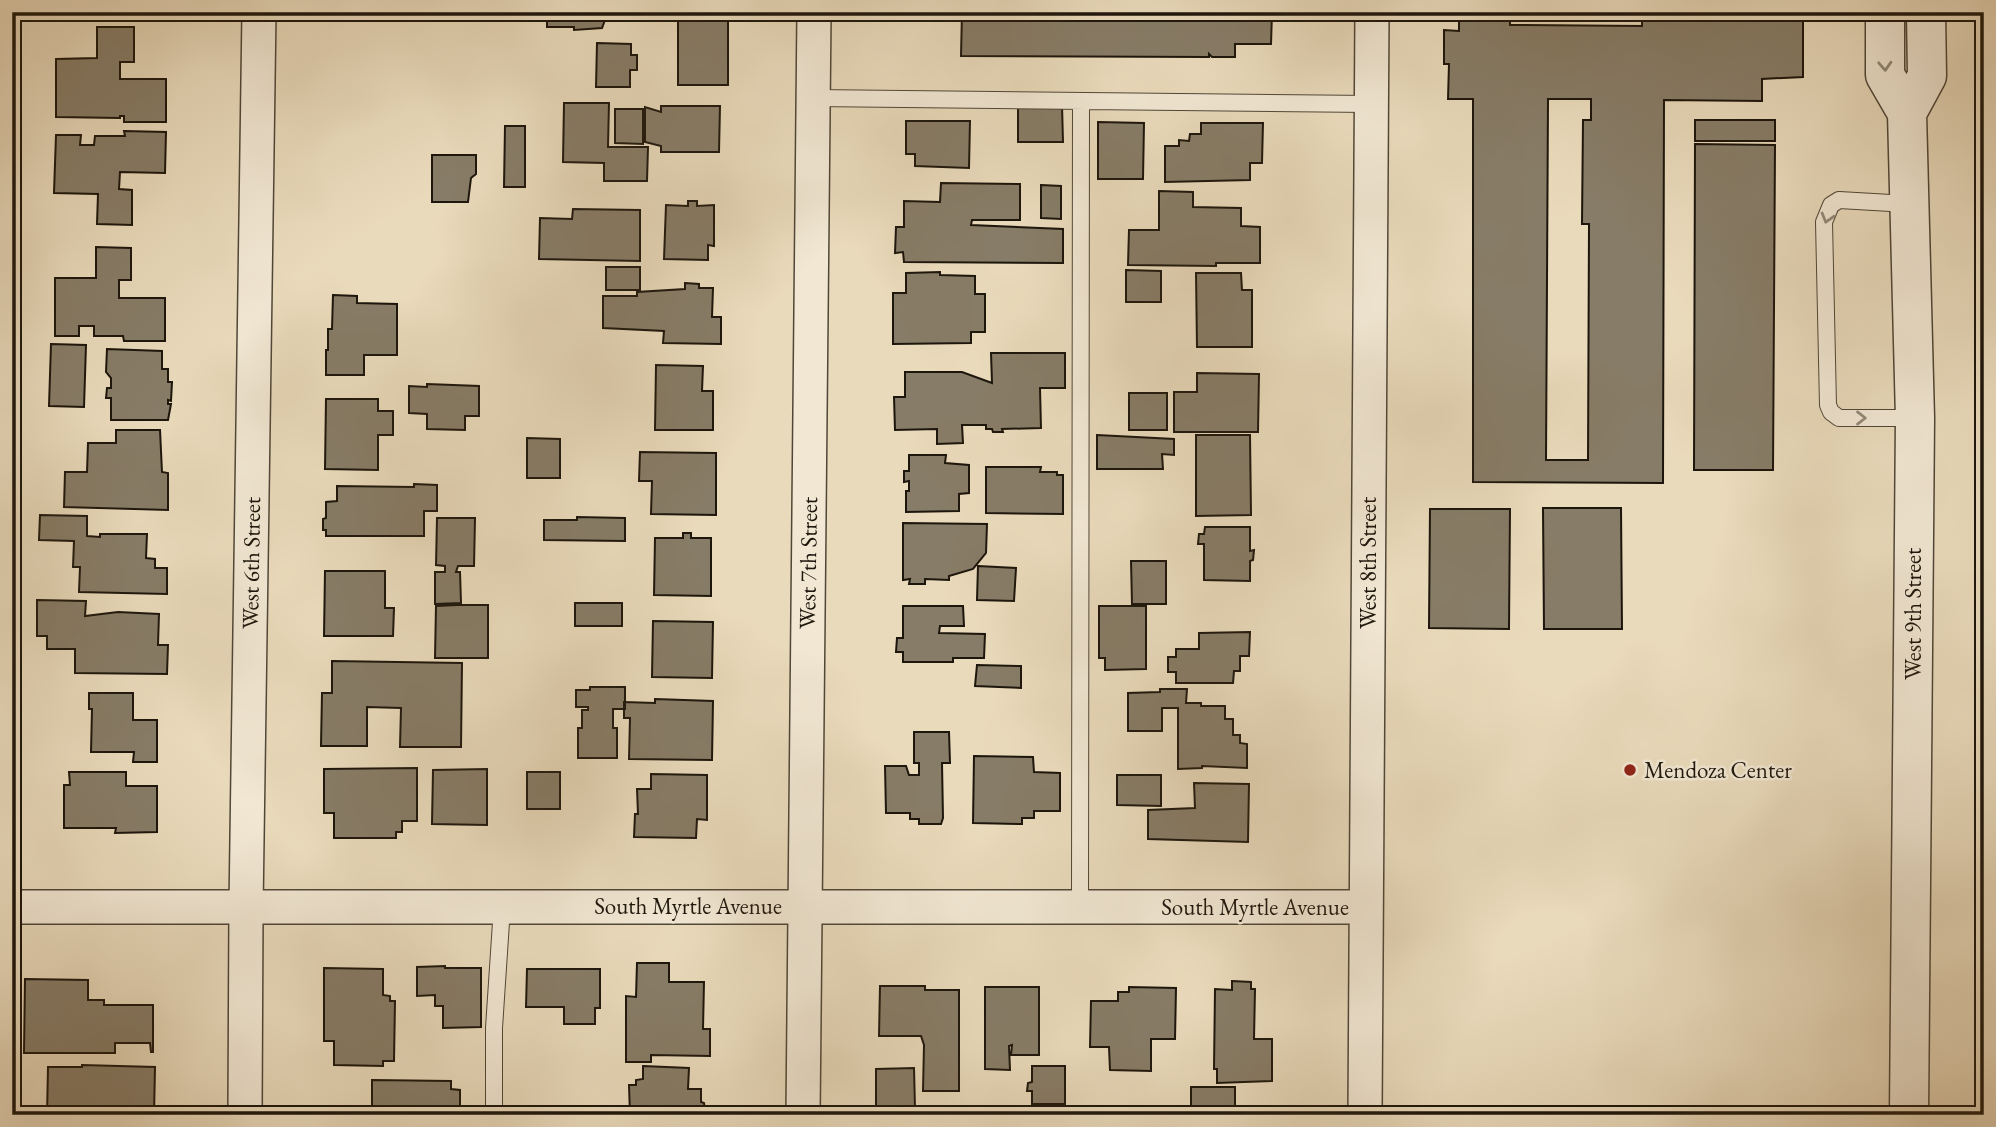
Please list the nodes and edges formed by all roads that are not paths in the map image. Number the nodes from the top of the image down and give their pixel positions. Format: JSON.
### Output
{"nodes":[{"id":1,"x":259,"y":12,"type":"edge"},
{"id":2,"x":814,"y":12,"type":"edge"},
{"id":3,"x":1372,"y":12,"type":"edge"},
{"id":4,"x":1885,"y":12,"type":"edge"},
{"id":5,"x":1926,"y":12,"type":"edge"},
{"id":6,"x":813,"y":98,"type":"junction"},
{"id":7,"x":1081,"y":101,"type":"junction"},
{"id":8,"x":1371,"y":104,"type":"junction"},
{"id":9,"x":1906,"y":114,"type":"junction"},
{"id":10,"x":1908,"y":204,"type":"junction"},
{"id":11,"x":1915,"y":418,"type":"junction"},
{"id":12,"x":804,"y":906,"type":"junction"},
{"id":13,"x":1080,"y":906,"type":"junction"},
{"id":14,"x":12,"y":907,"type":"edge"},
{"id":15,"x":502,"y":907,"type":"junction"},
{"id":16,"x":1365,"y":907,"type":"junction"},
{"id":17,"x":246,"y":908,"type":"junction"},
{"id":18,"x":245,"y":1115,"type":"edge"},
{"id":19,"x":494,"y":1115,"type":"edge"},
{"id":20,"x":803,"y":1115,"type":"edge"},
{"id":21,"x":1365,"y":1115,"type":"edge"},
{"id":22,"x":1909,"y":1115,"type":"edge"}],
"edges":[{"from":1,"to":17,"type":"street","name":"West 6th Street"},
{"from":2,"to":6,"type":"street","name":"West 7th Street"},
{"from":3,"to":8,"type":"street","name":"West 8th Street"},
{"from":4,"to":9,"type":"street","name":"West 9th Street","one_way":true},
{"from":5,"to":9,"type":"street"},
{"from":6,"to":7,"type":"lane"},
{"from":6,"to":12,"type":"street","name":"West 7th Street"},
{"from":7,"to":8,"type":"lane"},
{"from":7,"to":13,"type":"lane"},
{"from":8,"to":16,"type":"street","name":"West 8th Street"},
{"from":9,"to":10,"type":"street","name":"West 9th Street"},
{"from":10,"to":11,"type":"street","name":"West 9th Street"},
{"from":10,"to":11,"type":"lane","one_way":true},
{"from":11,"to":22,"type":"street","name":"West 9th Street"},
{"from":12,"to":13,"type":"street","name":"South Myrtle Avenue"},
{"from":12,"to":15,"type":"street","name":"South Myrtle Avenue"},
{"from":12,"to":20,"type":"street","name":"West 7th Street"},
{"from":13,"to":16,"type":"street","name":"South Myrtle Avenue"},
{"from":14,"to":17,"type":"street","name":"South Myrtle Avenue"},
{"from":15,"to":17,"type":"street","name":"South Myrtle Avenue"},
{"from":15,"to":19,"type":"lane"},
{"from":16,"to":21,"type":"street","name":"West 8th Street"},
{"from":17,"to":18,"type":"street","name":"West 6th Street"}]}
